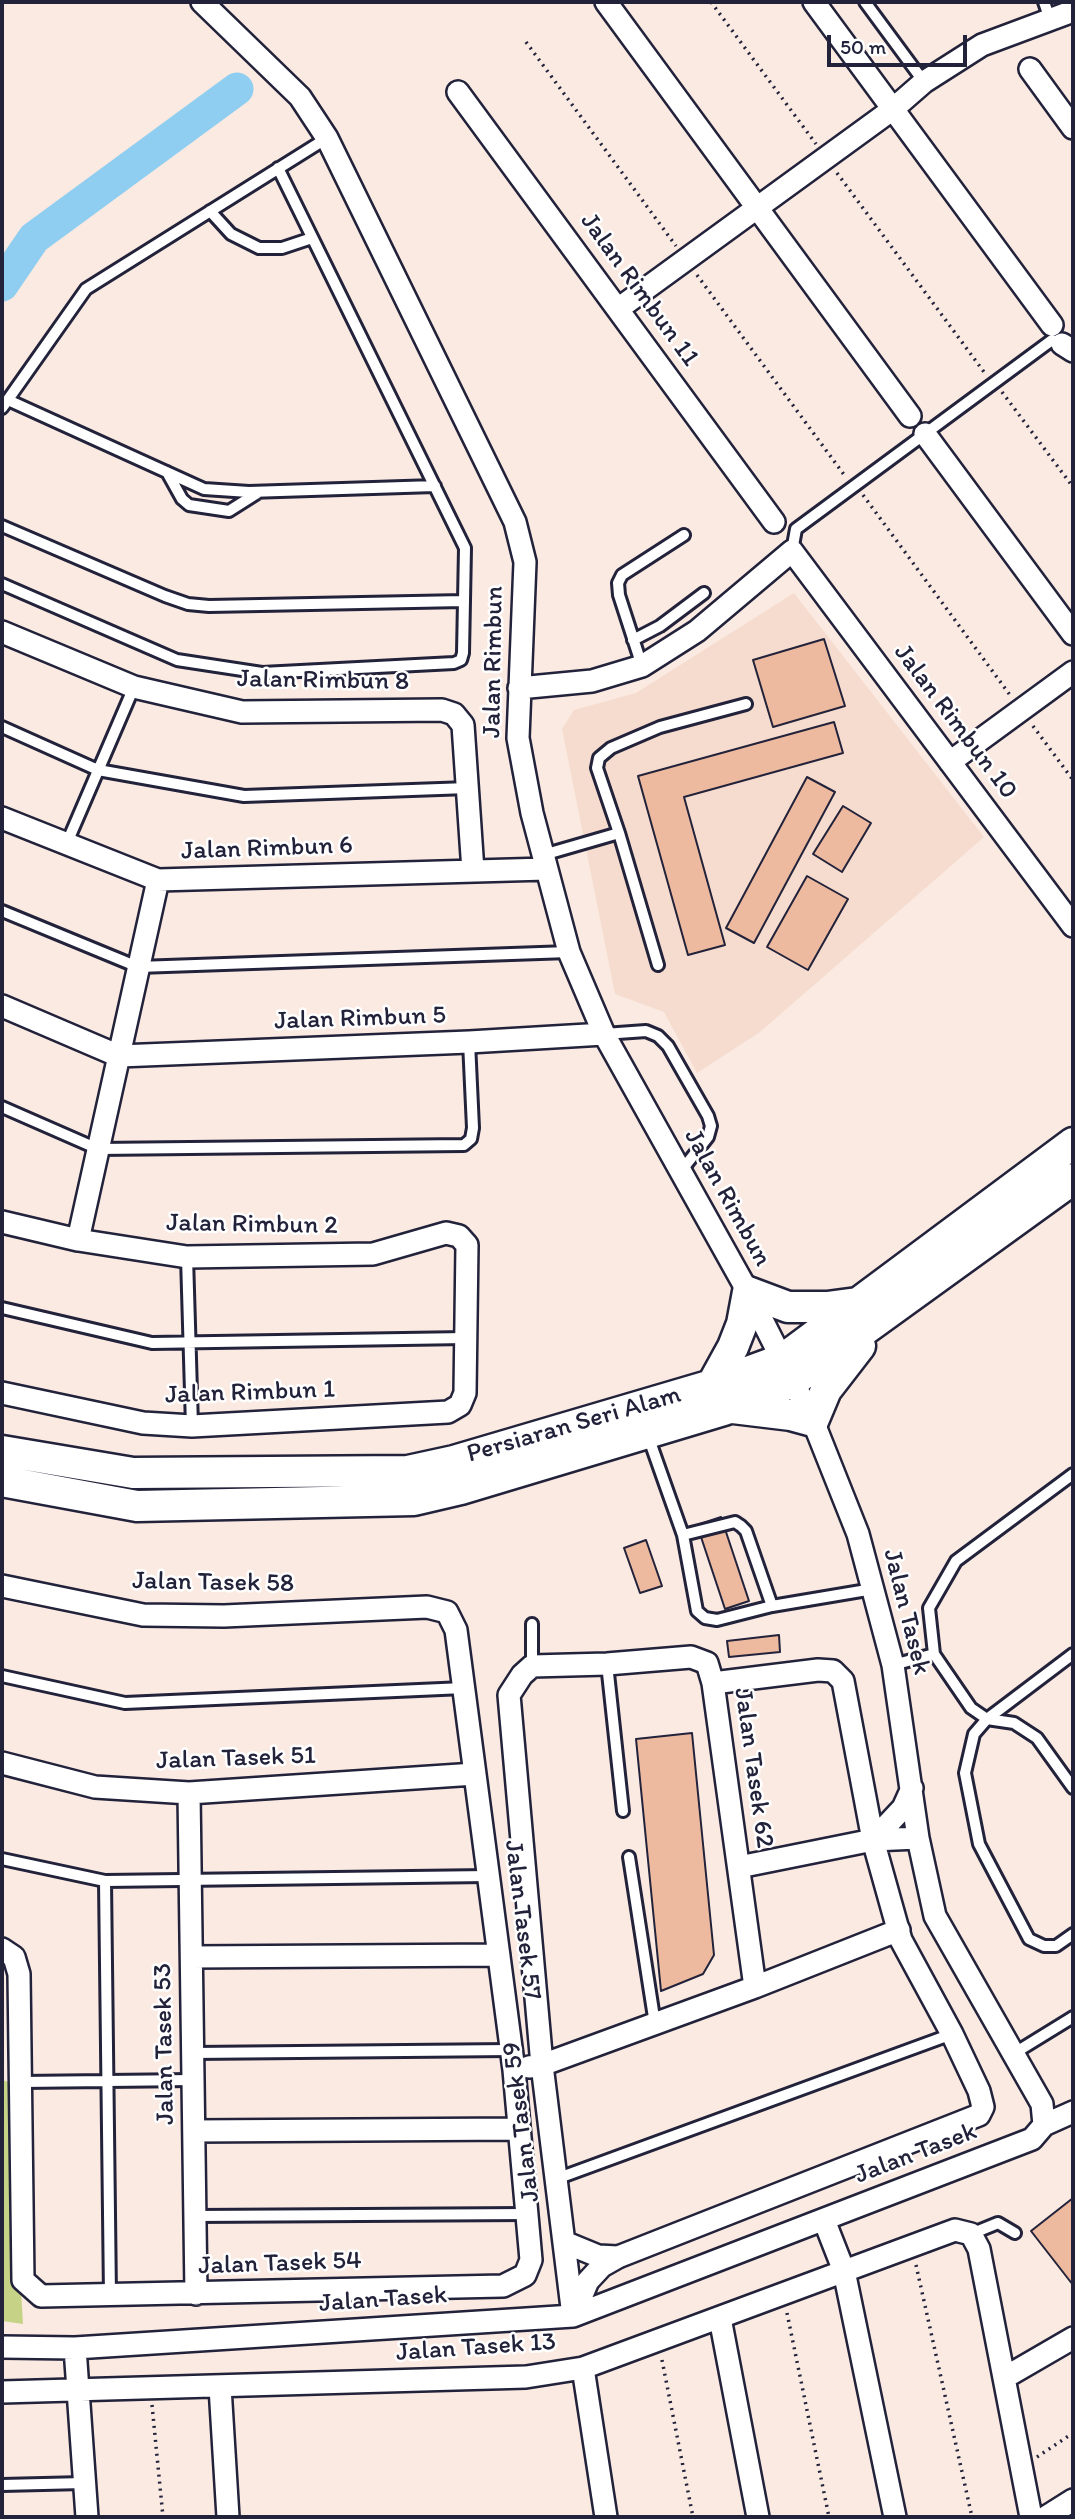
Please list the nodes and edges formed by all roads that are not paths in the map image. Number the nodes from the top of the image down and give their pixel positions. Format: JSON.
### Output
{"nodes":[{"id":1,"x":202,"y":2,"type":"edge"},
{"id":2,"x":606,"y":2,"type":"edge"},
{"id":3,"x":814,"y":2,"type":"edge"},
{"id":4,"x":865,"y":2,"type":"edge"},
{"id":5,"x":1047,"y":10,"type":"edge"},
{"id":6,"x":1073,"y":12,"type":"edge"},
{"id":7,"x":1030,"y":68,"type":"dead end"},
{"id":8,"x":924,"y":82,"type":"junction"},
{"id":9,"x":458,"y":92,"type":"dead end"},
{"id":10,"x":893,"y":108,"type":"junction"},
{"id":11,"x":1073,"y":128,"type":"edge"},
{"id":12,"x":327,"y":138,"type":"junction"},
{"id":13,"x":278,"y":168,"type":"junction"},
{"id":14,"x":757,"y":207,"type":"junction"},
{"id":15,"x":210,"y":211,"type":"junction"},
{"id":16,"x":312,"y":238,"type":"junction"},
{"id":17,"x":618,"y":309,"type":"junction"},
{"id":18,"x":1052,"y":325,"type":"dead end"},
{"id":19,"x":1068,"y":347,"type":"edge"},
{"id":20,"x":5,"y":404,"type":"edge"},
{"id":21,"x":910,"y":416,"type":"dead end"},
{"id":22,"x":925,"y":434,"type":"junction"},
{"id":23,"x":167,"y":472,"type":"junction"},
{"id":24,"x":435,"y":486,"type":"junction"},
{"id":25,"x":260,"y":492,"type":"junction"},
{"id":26,"x":774,"y":522,"type":"dead end"},
{"id":27,"x":2,"y":526,"type":"edge"},
{"id":28,"x":684,"y":535,"type":"dead end"},
{"id":29,"x":792,"y":551,"type":"junction"},
{"id":30,"x":2,"y":583,"type":"edge"},
{"id":31,"x":704,"y":593,"type":"dead end"},
{"id":32,"x":464,"y":601,"type":"junction"},
{"id":33,"x":2,"y":632,"type":"edge"},
{"id":34,"x":1073,"y":634,"type":"edge"},
{"id":35,"x":633,"y":640,"type":"junction"},
{"id":36,"x":642,"y":666,"type":"junction"},
{"id":37,"x":1073,"y":672,"type":"edge"},
{"id":38,"x":134,"y":687,"type":"junction"},
{"id":39,"x":519,"y":688,"type":"junction"},
{"id":40,"x":746,"y":704,"type":"dead end"},
{"id":41,"x":2,"y":727,"type":"edge"},
{"id":42,"x":950,"y":762,"type":"junction"},
{"id":43,"x":98,"y":770,"type":"junction"},
{"id":44,"x":468,"y":788,"type":"junction"},
{"id":45,"x":2,"y":818,"type":"edge"},
{"id":46,"x":619,"y":833,"type":"junction"},
{"id":47,"x":66,"y":845,"type":"junction"},
{"id":48,"x":544,"y":862,"type":"junction"},
{"id":49,"x":473,"y":871,"type":"junction"},
{"id":50,"x":158,"y":880,"type":"junction"},
{"id":51,"x":2,"y":911,"type":"edge"},
{"id":52,"x":1073,"y":926,"type":"edge"},
{"id":53,"x":569,"y":951,"type":"junction"},
{"id":54,"x":658,"y":965,"type":"dead end"},
{"id":55,"x":138,"y":967,"type":"junction"},
{"id":56,"x":2,"y":1006,"type":"edge"},
{"id":57,"x":604,"y":1034,"type":"junction"},
{"id":58,"x":469,"y":1042,"type":"junction"},
{"id":59,"x":119,"y":1056,"type":"junction"},
{"id":60,"x":2,"y":1107,"type":"edge"},
{"id":61,"x":1073,"y":1143,"type":"edge"},
{"id":62,"x":98,"y":1149,"type":"junction"},
{"id":63,"x":681,"y":1171,"type":"junction"},
{"id":64,"x":1073,"y":1179,"type":"edge"},
{"id":65,"x":2,"y":1222,"type":"edge"},
{"id":66,"x":78,"y":1240,"type":"junction"},
{"id":67,"x":187,"y":1256,"type":"junction"},
{"id":68,"x":748,"y":1292,"type":"junction"},
{"id":69,"x":857,"y":1303,"type":"junction"},
{"id":70,"x":2,"y":1308,"type":"edge"},
{"id":71,"x":886,"y":1314,"type":"junction"},
{"id":72,"x":466,"y":1338,"type":"junction"},
{"id":73,"x":190,"y":1342,"type":"junction"},
{"id":74,"x":788,"y":1370,"type":"junction"},
{"id":75,"x":2,"y":1393,"type":"edge"},
{"id":76,"x":721,"y":1396,"type":"junction"},
{"id":77,"x":813,"y":1421,"type":"junction"},
{"id":78,"x":192,"y":1426,"type":"junction"},
{"id":79,"x":648,"y":1433,"type":"junction"},
{"id":80,"x":2,"y":1451,"type":"edge"},
{"id":81,"x":1073,"y":1474,"type":"edge"},
{"id":82,"x":2,"y":1481,"type":"edge"},
{"id":83,"x":683,"y":1535,"type":"junction"},
{"id":84,"x":2,"y":1586,"type":"edge"},
{"id":85,"x":873,"y":1589,"type":"junction"},
{"id":86,"x":772,"y":1606,"type":"junction"},
{"id":87,"x":427,"y":1607,"type":"joint"},
{"id":88,"x":531,"y":1624,"type":"dead end"},
{"id":89,"x":934,"y":1654,"type":"junction"},
{"id":90,"x":1073,"y":1654,"type":"edge"},
{"id":91,"x":607,"y":1664,"type":"junction"},
{"id":92,"x":893,"y":1665,"type":"junction"},
{"id":93,"x":527,"y":1671,"type":"junction"},
{"id":94,"x":2,"y":1675,"type":"edge"},
{"id":95,"x":713,"y":1683,"type":"junction"},
{"id":96,"x":464,"y":1688,"type":"junction"},
{"id":97,"x":987,"y":1719,"type":"junction"},
{"id":98,"x":2,"y":1763,"type":"edge"},
{"id":99,"x":475,"y":1774,"type":"junction"},
{"id":100,"x":912,"y":1788,"type":"junction"},
{"id":101,"x":1073,"y":1788,"type":"edge"},
{"id":102,"x":189,"y":1793,"type":"junction"},
{"id":103,"x":623,"y":1811,"type":"dead end"},
{"id":104,"x":918,"y":1838,"type":"junction"},
{"id":105,"x":873,"y":1840,"type":"junction"},
{"id":106,"x":629,"y":1857,"type":"dead end"},
{"id":107,"x":2,"y":1859,"type":"edge"},
{"id":108,"x":738,"y":1867,"type":"junction"},
{"id":109,"x":926,"y":1874,"type":"junction"},
{"id":110,"x":488,"y":1876,"type":"junction"},
{"id":111,"x":190,"y":1878,"type":"junction"},
{"id":112,"x":105,"y":1881,"type":"junction"},
{"id":113,"x":899,"y":1930,"type":"junction"},
{"id":114,"x":1073,"y":1934,"type":"edge"},
{"id":115,"x":2,"y":1949,"type":"edge"},
{"id":116,"x":499,"y":1955,"type":"junction"},
{"id":117,"x":192,"y":1957,"type":"junction"},
{"id":118,"x":755,"y":1987,"type":"junction"},
{"id":119,"x":1073,"y":2017,"type":"edge"},
{"id":120,"x":655,"y":2024,"type":"junction"},
{"id":121,"x":952,"y":2034,"type":"junction"},
{"id":122,"x":193,"y":2053,"type":"junction"},
{"id":123,"x":1013,"y":2054,"type":"junction"},
{"id":124,"x":512,"y":2060,"type":"junction"},
{"id":125,"x":542,"y":2065,"type":"junction"},
{"id":126,"x":193,"y":2080,"type":"junction"},
{"id":127,"x":107,"y":2081,"type":"junction"},
{"id":128,"x":20,"y":2082,"type":"junction"},
{"id":129,"x":1073,"y":2112,"type":"edge"},
{"id":130,"x":1044,"y":2125,"type":"junction"},
{"id":131,"x":518,"y":2129,"type":"junction"},
{"id":132,"x":194,"y":2131,"type":"junction"},
{"id":133,"x":556,"y":2179,"type":"junction"},
{"id":134,"x":527,"y":2214,"type":"junction"},
{"id":135,"x":195,"y":2217,"type":"junction"},
{"id":136,"x":824,"y":2220,"type":"junction"},
{"id":137,"x":1015,"y":2233,"type":"dead end"},
{"id":138,"x":971,"y":2234,"type":"junction"},
{"id":139,"x":564,"y":2242,"type":"junction"},
{"id":140,"x":618,"y":2257,"type":"junction"},
{"id":141,"x":531,"y":2260,"type":"joint"},
{"id":142,"x":844,"y":2272,"type":"junction"},
{"id":143,"x":196,"y":2294,"type":"junction"},
{"id":144,"x":110,"y":2296,"type":"junction"},
{"id":145,"x":573,"y":2316,"type":"junction"},
{"id":146,"x":720,"y":2318,"type":"junction"},
{"id":147,"x":1073,"y":2339,"type":"edge"},
{"id":148,"x":2,"y":2347,"type":"edge"},
{"id":149,"x":75,"y":2348,"type":"junction"},
{"id":150,"x":583,"y":2368,"type":"junction"},
{"id":151,"x":1004,"y":2378,"type":"junction"},
{"id":152,"x":220,"y":2387,"type":"junction"},
{"id":153,"x":78,"y":2391,"type":"junction"},
{"id":154,"x":2,"y":2392,"type":"edge"},
{"id":155,"x":84,"y":2483,"type":"junction"},
{"id":156,"x":2,"y":2485,"type":"edge"},
{"id":157,"x":1073,"y":2500,"type":"edge"},
{"id":158,"x":87,"y":2517,"type":"edge"},
{"id":159,"x":228,"y":2517,"type":"edge"},
{"id":160,"x":607,"y":2517,"type":"edge"},
{"id":161,"x":758,"y":2517,"type":"edge"},
{"id":162,"x":895,"y":2517,"type":"edge"},
{"id":163,"x":1031,"y":2517,"type":"edge"},
{"id":164,"x":1046,"y":2517,"type":"edge"}],
"edges":[{"from":1,"to":12,"type":"street","name":"Jalan Rimbun"},
{"from":2,"to":14,"type":"street"},
{"from":3,"to":10,"type":"street"},
{"from":4,"to":8,"type":"lane"},
{"from":5,"to":6,"type":"street"},
{"from":5,"to":8,"type":"street"},
{"from":7,"to":11,"type":"street"},
{"from":8,"to":10,"type":"street"},
{"from":9,"to":17,"type":"street","name":"Jalan Rimbun 11"},
{"from":10,"to":14,"type":"street"},
{"from":10,"to":18,"type":"street"},
{"from":12,"to":13,"type":"lane"},
{"from":12,"to":39,"type":"street","name":"Jalan Rimbun"},
{"from":13,"to":15,"type":"lane"},
{"from":13,"to":16,"type":"lane"},
{"from":14,"to":17,"type":"street"},
{"from":14,"to":21,"type":"street"},
{"from":15,"to":16,"type":"lane"},
{"from":15,"to":20,"type":"lane"},
{"from":16,"to":24,"type":"lane"},
{"from":17,"to":26,"type":"street","name":"Jalan Rimbun 11"},
{"from":19,"to":22,"type":"lane"},
{"from":20,"to":23,"type":"lane"},
{"from":22,"to":29,"type":"lane"},
{"from":22,"to":34,"type":"street"},
{"from":23,"to":25,"type":"lane"},
{"from":23,"to":25,"type":"lane"},
{"from":24,"to":25,"type":"lane"},
{"from":24,"to":32,"type":"lane"},
{"from":27,"to":32,"type":"lane"},
{"from":28,"to":35,"type":"lane"},
{"from":29,"to":36,"type":"street"},
{"from":29,"to":42,"type":"street","name":"Jalan Rimbun 10"},
{"from":30,"to":32,"type":"lane"},
{"from":31,"to":35,"type":"lane"},
{"from":33,"to":38,"type":"street","name":"Jalan Rimbun 8"},
{"from":35,"to":36,"type":"lane"},
{"from":36,"to":39,"type":"street"},
{"from":37,"to":42,"type":"street"},
{"from":38,"to":43,"type":"lane"},
{"from":38,"to":44,"type":"street","name":"Jalan Rimbun 8"},
{"from":39,"to":48,"type":"street","name":"Jalan Rimbun"},
{"from":40,"to":46,"type":"lane"},
{"from":41,"to":43,"type":"lane"},
{"from":42,"to":52,"type":"street","name":"Jalan Rimbun 10"},
{"from":43,"to":44,"type":"lane"},
{"from":43,"to":47,"type":"lane"},
{"from":44,"to":49,"type":"street","name":"Jalan Rimbun 8"},
{"from":45,"to":47,"type":"street","name":"Jalan Rimbun 6"},
{"from":46,"to":48,"type":"lane"},
{"from":46,"to":54,"type":"lane"},
{"from":47,"to":50,"type":"street","name":"Jalan Rimbun 6"},
{"from":48,"to":49,"type":"street","name":"Jalan Rimbun 6"},
{"from":48,"to":53,"type":"street","name":"Jalan Rimbun"},
{"from":49,"to":50,"type":"street","name":"Jalan Rimbun 6"},
{"from":50,"to":55,"type":"street"},
{"from":51,"to":55,"type":"lane"},
{"from":53,"to":55,"type":"lane"},
{"from":53,"to":57,"type":"street","name":"Jalan Rimbun"},
{"from":55,"to":59,"type":"street"},
{"from":56,"to":59,"type":"street"},
{"from":57,"to":58,"type":"street","name":"Jalan Rimbun 5"},
{"from":57,"to":63,"type":"street","name":"Jalan Rimbun"},
{"from":57,"to":63,"type":"lane"},
{"from":58,"to":59,"type":"street","name":"Jalan Rimbun 5"},
{"from":58,"to":62,"type":"lane"},
{"from":59,"to":62,"type":"street"},
{"from":60,"to":62,"type":"lane"},
{"from":61,"to":69,"type":"main road","name":"Persiaran Seri Alam"},
{"from":62,"to":66,"type":"street"},
{"from":63,"to":68,"type":"street","name":"Jalan Rimbun"},
{"from":64,"to":71,"type":"main road","name":"Persiaran Seri Alam"},
{"from":65,"to":66,"type":"street","name":"Jalan Rimbun 2"},
{"from":66,"to":67,"type":"street","name":"Jalan Rimbun 2"},
{"from":67,"to":72,"type":"street","name":"Jalan Rimbun 2"},
{"from":67,"to":73,"type":"lane"},
{"from":68,"to":69,"type":"main road"},
{"from":68,"to":74,"type":"street","name":"Jalan Rimbun"},
{"from":68,"to":76,"type":"main road"},
{"from":69,"to":74,"type":"main road","name":"Persiaran Seri Alam"},
{"from":70,"to":73,"type":"lane"},
{"from":71,"to":74,"type":"main road","name":"Persiaran Seri Alam"},
{"from":71,"to":77,"type":"main road"},
{"from":72,"to":73,"type":"lane"},
{"from":72,"to":78,"type":"street","name":"Jalan Rimbun 1"},
{"from":73,"to":78,"type":"lane"},
{"from":74,"to":76,"type":"main road","name":"Persiaran Seri Alam"},
{"from":74,"to":77,"type":"street","name":"Jalan Tasek"},
{"from":75,"to":78,"type":"street","name":"Jalan Rimbun 1"},
{"from":76,"to":77,"type":"main road"},
{"from":76,"to":79,"type":"main road","name":"Persiaran Seri Alam"},
{"from":76,"to":80,"type":"main road","name":"Persiaran Seri Alam"},
{"from":77,"to":85,"type":"street","name":"Jalan Tasek"},
{"from":79,"to":82,"type":"main road","name":"Persiaran Seri Alam"},
{"from":79,"to":83,"type":"lane"},
{"from":81,"to":89,"type":"lane"},
{"from":83,"to":86,"type":"lane"},
{"from":83,"to":86,"type":"lane"},
{"from":84,"to":87,"type":"street","name":"Jalan Tasek 58"},
{"from":85,"to":86,"type":"lane"},
{"from":85,"to":92,"type":"street","name":"Jalan Tasek"},
{"from":87,"to":96,"type":"street","name":"Jalan Tasek 57"},
{"from":88,"to":93,"type":"lane"},
{"from":89,"to":92,"type":"lane"},
{"from":89,"to":97,"type":"lane"},
{"from":90,"to":97,"type":"lane"},
{"from":91,"to":93,"type":"street","name":"Jalan Tasek 62"},
{"from":91,"to":95,"type":"street","name":"Jalan Tasek 62"},
{"from":91,"to":103,"type":"lane"},
{"from":92,"to":100,"type":"street","name":"Jalan Tasek"},
{"from":93,"to":125,"type":"street","name":"Jalan Tasek 59"},
{"from":94,"to":96,"type":"lane"},
{"from":95,"to":105,"type":"street"},
{"from":95,"to":108,"type":"street","name":"Jalan Tasek 62"},
{"from":96,"to":99,"type":"street","name":"Jalan Tasek 57"},
{"from":97,"to":101,"type":"lane"},
{"from":97,"to":114,"type":"lane"},
{"from":98,"to":102,"type":"street","name":"Jalan Tasek 51"},
{"from":99,"to":102,"type":"street","name":"Jalan Tasek 51"},
{"from":99,"to":110,"type":"street","name":"Jalan Tasek 57"},
{"from":100,"to":104,"type":"street","name":"Jalan Tasek"},
{"from":100,"to":105,"type":"street"},
{"from":102,"to":111,"type":"street","name":"Jalan Tasek 53"},
{"from":104,"to":105,"type":"street"},
{"from":104,"to":109,"type":"street","name":"Jalan Tasek"},
{"from":105,"to":108,"type":"street"},
{"from":105,"to":109,"type":"street"},
{"from":105,"to":113,"type":"street"},
{"from":106,"to":120,"type":"lane"},
{"from":107,"to":112,"type":"lane"},
{"from":108,"to":118,"type":"street","name":"Jalan Tasek 62"},
{"from":109,"to":123,"type":"street","name":"Jalan Tasek"},
{"from":110,"to":111,"type":"lane"},
{"from":110,"to":116,"type":"street","name":"Jalan Tasek 57"},
{"from":111,"to":112,"type":"lane"},
{"from":111,"to":117,"type":"street","name":"Jalan Tasek 53"},
{"from":112,"to":127,"type":"lane"},
{"from":113,"to":118,"type":"street"},
{"from":113,"to":121,"type":"street"},
{"from":115,"to":128,"type":"street"},
{"from":116,"to":117,"type":"street"},
{"from":116,"to":124,"type":"street","name":"Jalan Tasek 57"},
{"from":117,"to":122,"type":"street","name":"Jalan Tasek 53"},
{"from":118,"to":120,"type":"street"},
{"from":119,"to":123,"type":"lane"},
{"from":120,"to":125,"type":"street"},
{"from":121,"to":133,"type":"lane"},
{"from":121,"to":140,"type":"street"},
{"from":122,"to":124,"type":"lane"},
{"from":122,"to":126,"type":"street","name":"Jalan Tasek 53"},
{"from":123,"to":130,"type":"street","name":"Jalan Tasek"},
{"from":124,"to":125,"type":"street"},
{"from":124,"to":131,"type":"street","name":"Jalan Tasek 57"},
{"from":125,"to":133,"type":"street","name":"Jalan Tasek 59"},
{"from":126,"to":127,"type":"lane"},
{"from":126,"to":132,"type":"street","name":"Jalan Tasek 53"},
{"from":127,"to":128,"type":"lane"},
{"from":127,"to":144,"type":"lane"},
{"from":128,"to":144,"type":"street","name":"Jalan Tasek 54"},
{"from":129,"to":130,"type":"street"},
{"from":130,"to":136,"type":"street","name":"Jalan Tasek"},
{"from":131,"to":132,"type":"street"},
{"from":131,"to":134,"type":"street","name":"Jalan Tasek 57"},
{"from":132,"to":135,"type":"street","name":"Jalan Tasek 53"},
{"from":133,"to":139,"type":"street","name":"Jalan Tasek 59"},
{"from":134,"to":135,"type":"lane"},
{"from":134,"to":141,"type":"street","name":"Jalan Tasek 57"},
{"from":135,"to":143,"type":"street","name":"Jalan Tasek 53"},
{"from":136,"to":142,"type":"street"},
{"from":136,"to":145,"type":"street","name":"Jalan Tasek"},
{"from":137,"to":138,"type":"lane"},
{"from":138,"to":142,"type":"street","name":"Jalan Tasek 13"},
{"from":138,"to":151,"type":"street"},
{"from":139,"to":140,"type":"street"},
{"from":139,"to":145,"type":"street","name":"Jalan Tasek 59"},
{"from":140,"to":145,"type":"street"},
{"from":141,"to":143,"type":"street","name":"Jalan Tasek 54"},
{"from":142,"to":146,"type":"street","name":"Jalan Tasek 13"},
{"from":142,"to":162,"type":"street"},
{"from":143,"to":144,"type":"street","name":"Jalan Tasek 54"},
{"from":145,"to":149,"type":"street","name":"Jalan Tasek"},
{"from":146,"to":150,"type":"street","name":"Jalan Tasek 13"},
{"from":146,"to":161,"type":"street"},
{"from":147,"to":151,"type":"street"},
{"from":148,"to":149,"type":"street","name":"Jalan Tasek"},
{"from":149,"to":153,"type":"street"},
{"from":150,"to":152,"type":"street","name":"Jalan Tasek 13"},
{"from":150,"to":160,"type":"street"},
{"from":151,"to":163,"type":"street"},
{"from":152,"to":153,"type":"street","name":"Jalan Tasek 13"},
{"from":152,"to":159,"type":"street"},
{"from":153,"to":154,"type":"street","name":"Jalan Tasek 13"},
{"from":153,"to":155,"type":"street"},
{"from":155,"to":156,"type":"lane"},
{"from":155,"to":158,"type":"street"},
{"from":157,"to":164,"type":"street"}]}
